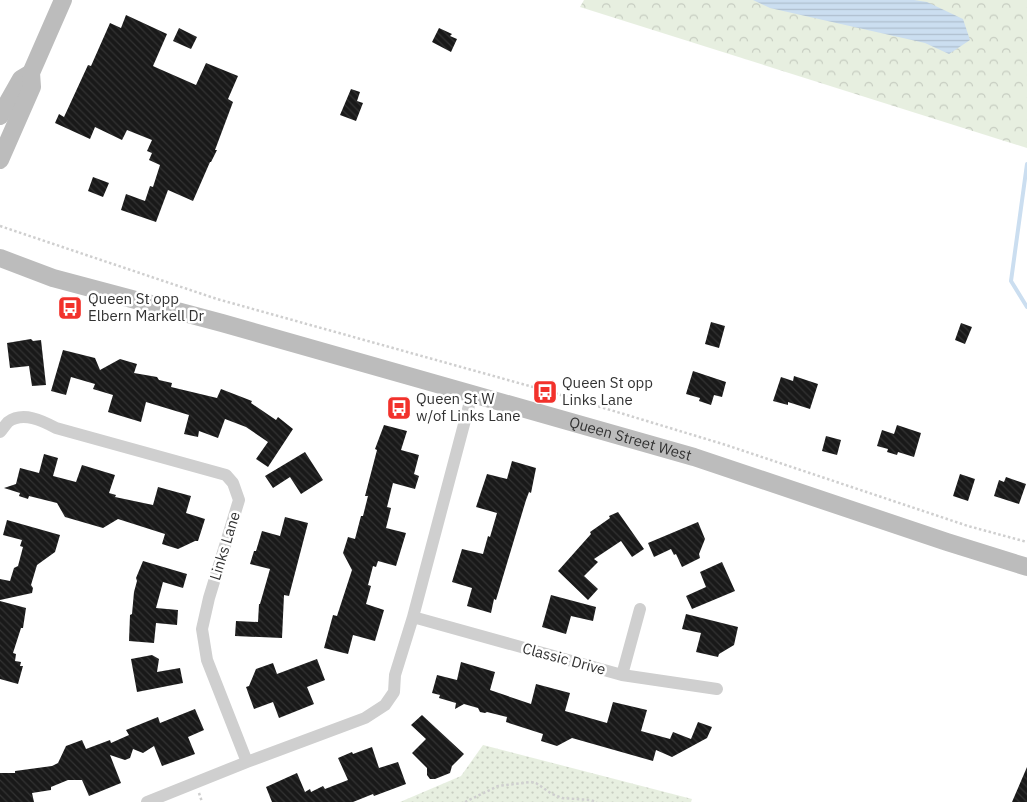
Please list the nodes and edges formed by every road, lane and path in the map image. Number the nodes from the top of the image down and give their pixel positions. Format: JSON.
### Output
{"nodes":[{"id":1,"x":63,"y":0,"type":"edge"},
{"id":2,"x":31,"y":73,"type":"junction"},
{"id":3,"x":0,"y":116,"type":"edge"},
{"id":4,"x":0,"y":160,"type":"edge"},
{"id":5,"x":0,"y":226,"type":"edge"},
{"id":6,"x":0,"y":258,"type":"edge"},
{"id":7,"x":472,"y":394,"type":"junction"},
{"id":8,"x":0,"y":432,"type":"edge"},
{"id":9,"x":1027,"y":542,"type":"edge"},
{"id":10,"x":1027,"y":567,"type":"edge"},
{"id":11,"x":640,"y":609,"type":"dead end"},
{"id":12,"x":413,"y":617,"type":"junction"},
{"id":13,"x":622,"y":675,"type":"junction"},
{"id":14,"x":717,"y":689,"type":"dead end"},
{"id":15,"x":247,"y":762,"type":"junction"},
{"id":16,"x":147,"y":802,"type":"edge"},
{"id":17,"x":465,"y":802,"type":"edge"},
{"id":18,"x":597,"y":802,"type":"edge"}],
"edges":[{"from":1,"to":2,"type":"main road"},
{"from":2,"to":3,"type":"main road"},
{"from":2,"to":4,"type":"main road"},
{"from":5,"to":9,"type":"path"},
{"from":6,"to":7,"type":"main road","name":"Queen Street West"},
{"from":7,"to":10,"type":"main road","name":"Queen Street West"},
{"from":7,"to":12,"type":"street"},
{"from":8,"to":15,"type":"street","name":"Links Lane"},
{"from":11,"to":13,"type":"street"},
{"from":12,"to":13,"type":"street","name":"Classic Drive"},
{"from":12,"to":15,"type":"street"},
{"from":13,"to":14,"type":"street","name":"Classic Drive"},
{"from":15,"to":16,"type":"street"},
{"from":17,"to":18,"type":"path"}]}
